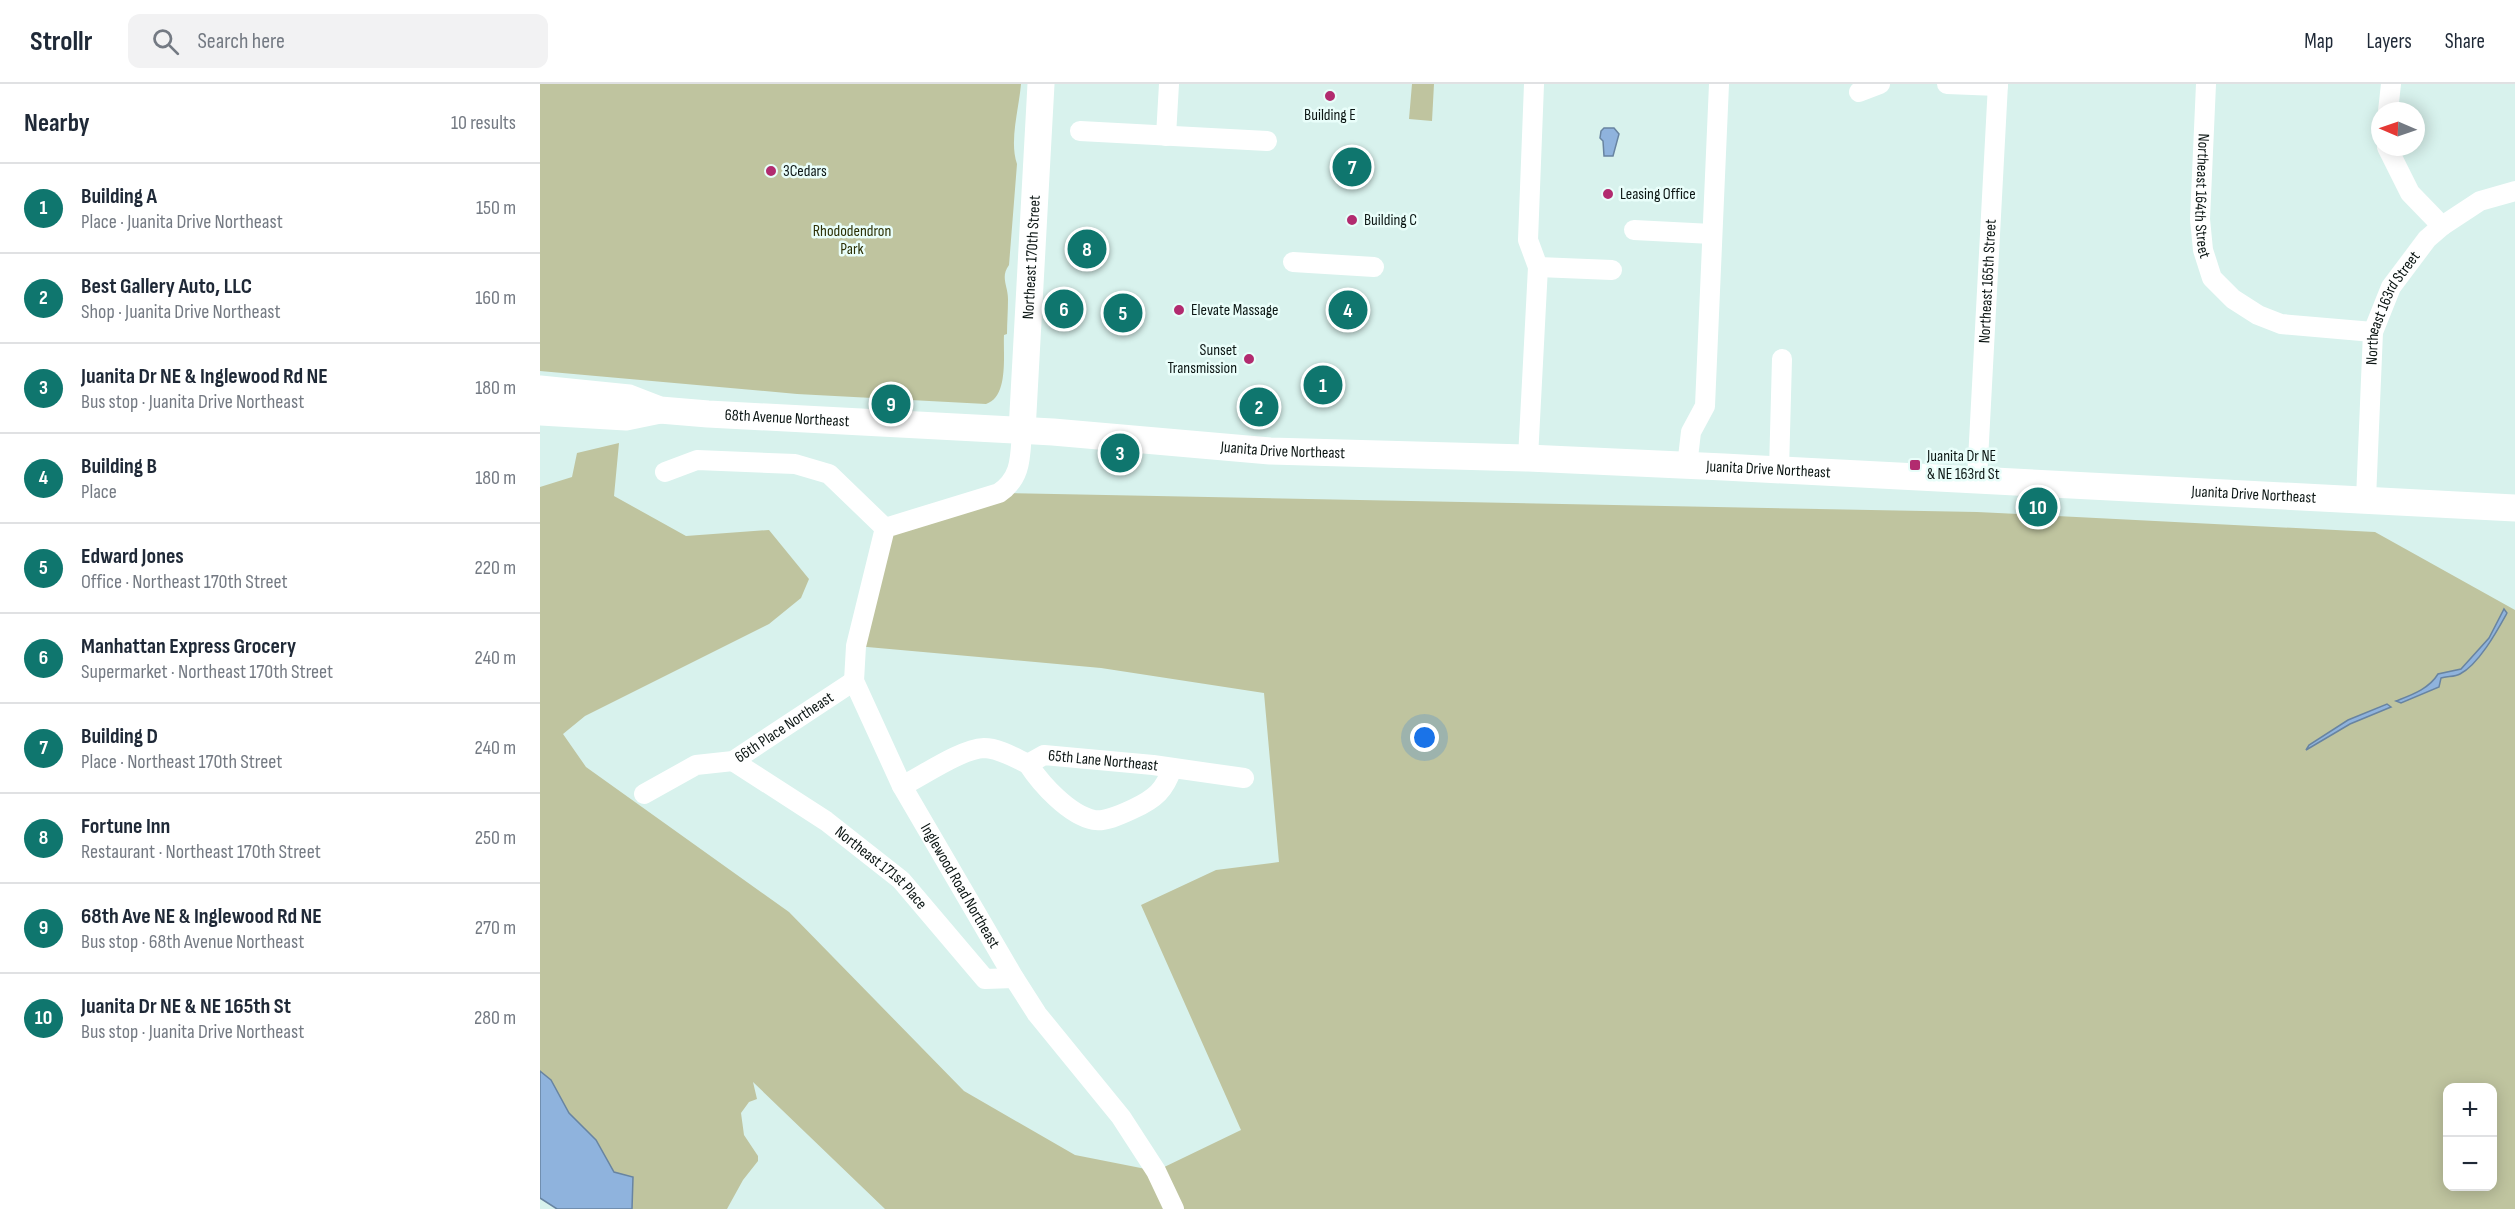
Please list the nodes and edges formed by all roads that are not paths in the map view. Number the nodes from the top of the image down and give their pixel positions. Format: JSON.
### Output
{"nodes":[{"id":1,"x":1041,"y":84,"type":"edge"},
{"id":2,"x":1169,"y":84,"type":"edge"},
{"id":3,"x":1534,"y":84,"type":"edge"},
{"id":4,"x":1719,"y":84,"type":"edge"},
{"id":5,"x":1880,"y":84,"type":"edge"},
{"id":6,"x":1947,"y":84,"type":"edge"},
{"id":7,"x":2206,"y":84,"type":"edge"},
{"id":8,"x":2391,"y":84,"type":"edge"},
{"id":9,"x":1998,"y":85,"type":"edge"},
{"id":10,"x":1859,"y":92,"type":"dead end"},
{"id":11,"x":2389,"y":102,"type":"edge"},
{"id":12,"x":1080,"y":131,"type":"dead end"},
{"id":13,"x":1166,"y":136,"type":"junction"},
{"id":14,"x":1267,"y":141,"type":"dead end"},
{"id":15,"x":2392,"y":156,"type":"edge"},
{"id":16,"x":2515,"y":191,"type":"edge"},
{"id":17,"x":2442,"y":226,"type":"junction"},
{"id":18,"x":1634,"y":230,"type":"dead end"},
{"id":19,"x":1712,"y":234,"type":"junction"},
{"id":20,"x":1293,"y":262,"type":"dead end"},
{"id":21,"x":1374,"y":267,"type":"dead end"},
{"id":22,"x":1538,"y":267,"type":"junction"},
{"id":23,"x":1612,"y":270,"type":"dead end"},
{"id":24,"x":2373,"y":332,"type":"junction"},
{"id":25,"x":1782,"y":359,"type":"dead end"},
{"id":26,"x":540,"y":389,"type":"edge"},
{"id":27,"x":660,"y":410,"type":"junction"},
{"id":28,"x":540,"y":412,"type":"edge"},
{"id":29,"x":1022,"y":431,"type":"junction"},
{"id":30,"x":1528,"y":458,"type":"junction"},
{"id":31,"x":1687,"y":466,"type":"junction"},
{"id":32,"x":1779,"y":470,"type":"junction"},
{"id":33,"x":665,"y":472,"type":"dead end"},
{"id":34,"x":1977,"y":479,"type":"junction"},
{"id":35,"x":2366,"y":499,"type":"junction"},
{"id":36,"x":2515,"y":508,"type":"edge"},
{"id":37,"x":885,"y":528,"type":"junction"},
{"id":38,"x":854,"y":681,"type":"junction"},
{"id":39,"x":733,"y":761,"type":"junction"},
{"id":40,"x":1028,"y":764,"type":"junction"},
{"id":41,"x":1172,"y":768,"type":"junction"},
{"id":42,"x":1244,"y":778,"type":"dead end"},
{"id":43,"x":902,"y":786,"type":"junction"},
{"id":44,"x":644,"y":794,"type":"dead end"},
{"id":45,"x":1014,"y":978,"type":"junction"},
{"id":46,"x":1174,"y":1209,"type":"edge"}],
"edges":[{"from":1,"to":29,"type":"main road","name":"Northeast 170th Street"},
{"from":2,"to":13,"type":"street"},
{"from":3,"to":22,"type":"street"},
{"from":4,"to":19,"type":"street"},
{"from":5,"to":10,"type":"street"},
{"from":6,"to":9,"type":"street"},
{"from":7,"to":24,"type":"street","name":"Northeast 164th Street"},
{"from":8,"to":11,"type":"street"},
{"from":9,"to":34,"type":"street","name":"Northeast 165th Street"},
{"from":12,"to":13,"type":"street"},
{"from":13,"to":14,"type":"street"},
{"from":15,"to":17,"type":"street"},
{"from":16,"to":17,"type":"street","name":"Northeast 163rd Street"},
{"from":17,"to":24,"type":"street","name":"Northeast 163rd Street"},
{"from":18,"to":19,"type":"street"},
{"from":19,"to":31,"type":"street"},
{"from":20,"to":21,"type":"street"},
{"from":22,"to":23,"type":"street"},
{"from":22,"to":30,"type":"street"},
{"from":24,"to":35,"type":"street","name":"Northeast 163rd Street"},
{"from":25,"to":32,"type":"street"},
{"from":26,"to":27,"type":"main road","name":"68th Avenue Northeast"},
{"from":27,"to":28,"type":"main road","name":"68th Avenue Northeast"},
{"from":27,"to":29,"type":"main road","name":"68th Avenue Northeast"},
{"from":29,"to":30,"type":"main road","name":"Juanita Drive Northeast"},
{"from":29,"to":37,"type":"street"},
{"from":30,"to":31,"type":"main road","name":"Juanita Drive Northeast"},
{"from":31,"to":32,"type":"main road","name":"Juanita Drive Northeast"},
{"from":32,"to":34,"type":"main road","name":"Juanita Drive Northeast"},
{"from":33,"to":37,"type":"street"},
{"from":34,"to":35,"type":"main road","name":"Juanita Drive Northeast"},
{"from":35,"to":36,"type":"main road","name":"Juanita Drive Northeast"},
{"from":37,"to":38,"type":"street","name":"Inglewood Road Northeast"},
{"from":38,"to":39,"type":"street","name":"66th Place Northeast"},
{"from":38,"to":43,"type":"street","name":"Inglewood Road Northeast"},
{"from":39,"to":44,"type":"street","name":"66th Place Northeast"},
{"from":39,"to":45,"type":"street","name":"Northeast 171st Place"},
{"from":40,"to":41,"type":"street","name":"65th Lane Northeast"},
{"from":40,"to":41,"type":"street"},
{"from":40,"to":43,"type":"street","name":"65th Lane Northeast"},
{"from":41,"to":42,"type":"street","name":"65th Lane Northeast"},
{"from":43,"to":45,"type":"street","name":"Inglewood Road Northeast"},
{"from":45,"to":46,"type":"street","name":"Inglewood Road Northeast"}]}
